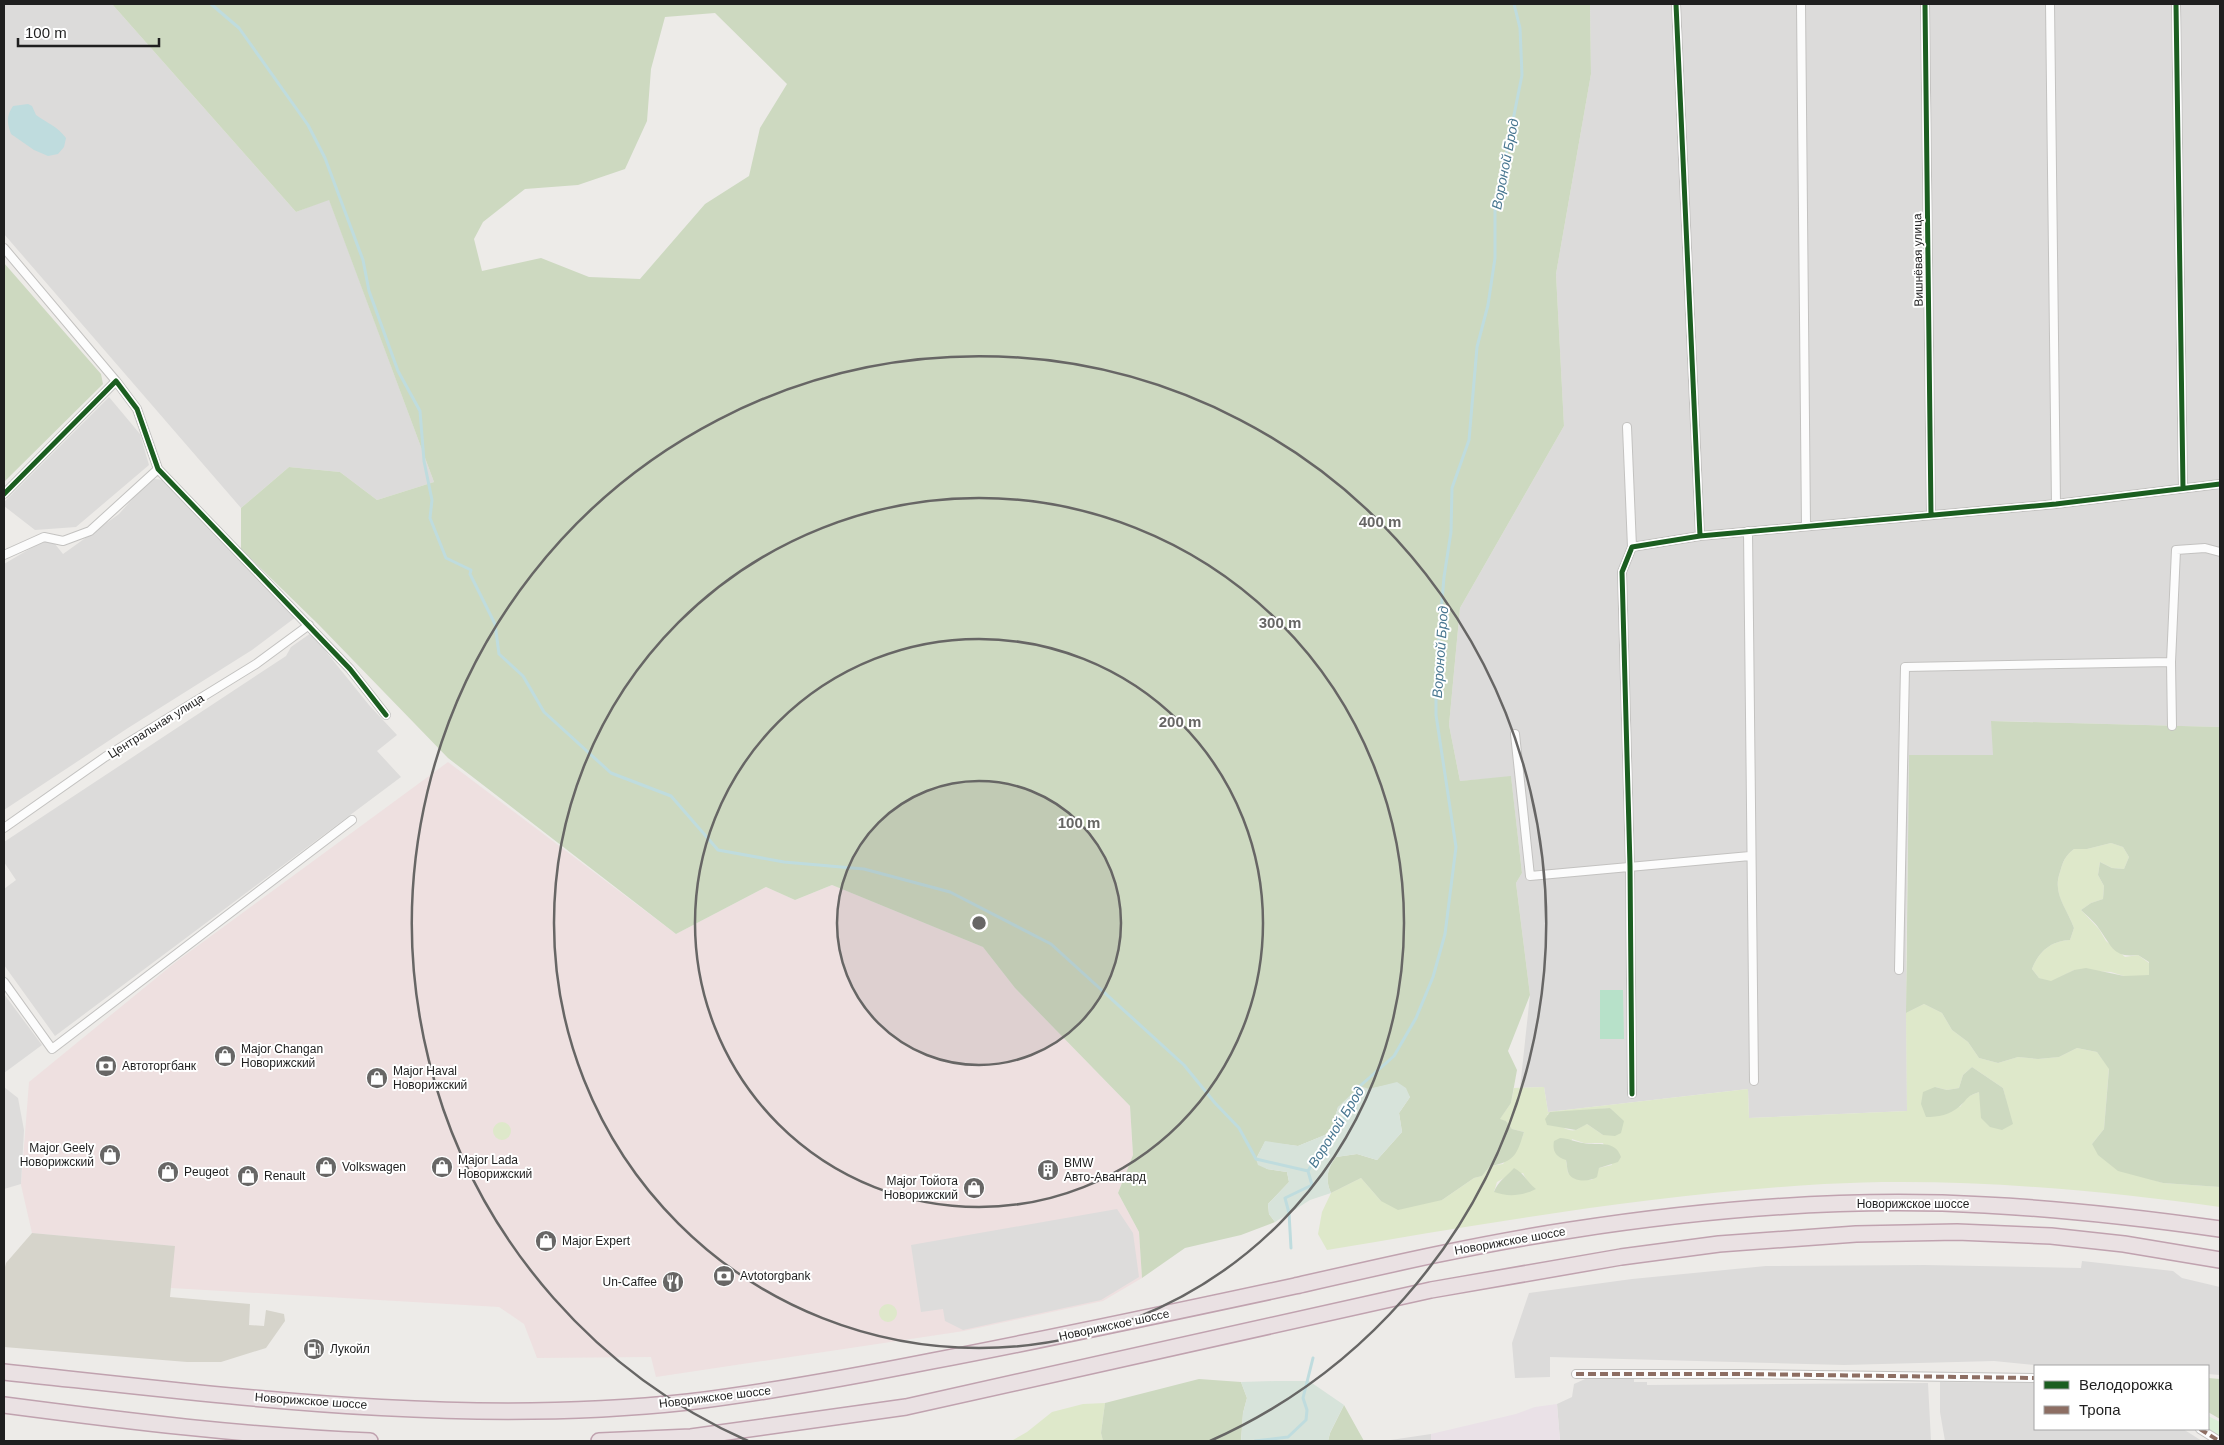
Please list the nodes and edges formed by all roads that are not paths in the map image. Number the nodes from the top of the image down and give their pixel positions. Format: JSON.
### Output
{"nodes":[{"id":1,"x":1676,"y":4,"type":"edge"},
{"id":2,"x":1801,"y":4,"type":"edge"},
{"id":3,"x":1925,"y":4,"type":"edge"},
{"id":4,"x":2050,"y":4,"type":"edge"},
{"id":5,"x":2176,"y":4,"type":"edge"},
{"id":6,"x":4,"y":248,"type":"edge"},
{"id":7,"x":116,"y":381,"type":"junction"},
{"id":8,"x":1627,"y":427,"type":"dead end"},
{"id":9,"x":158,"y":469,"type":"junction"},
{"id":10,"x":2220,"y":484,"type":"edge"},
{"id":11,"x":2183,"y":488,"type":"junction"},
{"id":12,"x":4,"y":494,"type":"edge"},
{"id":13,"x":2056,"y":504,"type":"junction"},
{"id":14,"x":1931,"y":515,"type":"junction"},
{"id":15,"x":1806,"y":526,"type":"junction"},
{"id":16,"x":1748,"y":531,"type":"junction"},
{"id":17,"x":1700,"y":536,"type":"junction"},
{"id":18,"x":1632,"y":547,"type":"junction"},
{"id":19,"x":2220,"y":552,"type":"edge"},
{"id":20,"x":4,"y":555,"type":"edge"},
{"id":21,"x":309,"y":625,"type":"junction"},
{"id":22,"x":2171,"y":662,"type":"junction"},
{"id":23,"x":386,"y":715,"type":"dead end"},
{"id":24,"x":2172,"y":726,"type":"dead end"},
{"id":25,"x":1515,"y":734,"type":"dead end"},
{"id":26,"x":352,"y":820,"type":"dead end"},
{"id":27,"x":4,"y":828,"type":"edge"},
{"id":28,"x":1750,"y":856,"type":"junction"},
{"id":29,"x":1630,"y":866,"type":"junction"},
{"id":30,"x":1899,"y":970,"type":"dead end"},
{"id":31,"x":4,"y":982,"type":"edge"},
{"id":32,"x":1754,"y":1081,"type":"dead end"},
{"id":33,"x":1632,"y":1094,"type":"dead end"},
{"id":34,"x":2220,"y":1230,"type":"edge"},
{"id":35,"x":2220,"y":1260,"type":"edge"},
{"id":36,"x":4,"y":1372,"type":"edge"},
{"id":37,"x":1576,"y":1374,"type":"dead end"},
{"id":38,"x":2034,"y":1378,"type":"edge"},
{"id":39,"x":4,"y":1405,"type":"edge"},
{"id":40,"x":2202,"y":1430,"type":"edge"},
{"id":41,"x":370,"y":1441,"type":"edge"},
{"id":42,"x":599,"y":1441,"type":"edge"},
{"id":43,"x":2219,"y":1441,"type":"edge"}],
"edges":[{"from":1,"to":17,"type":"street"},
{"from":2,"to":15,"type":"street"},
{"from":3,"to":14,"type":"street","name":"Вишнёвая улица"},
{"from":4,"to":13,"type":"street"},
{"from":5,"to":11,"type":"street"},
{"from":6,"to":7,"type":"street"},
{"from":7,"to":9,"type":"street"},
{"from":7,"to":12,"type":"street"},
{"from":8,"to":18,"type":"street"},
{"from":9,"to":20,"type":"street"},
{"from":9,"to":21,"type":"street"},
{"from":10,"to":11,"type":"street"},
{"from":11,"to":13,"type":"street"},
{"from":13,"to":14,"type":"street"},
{"from":14,"to":15,"type":"street"},
{"from":15,"to":16,"type":"street"},
{"from":16,"to":17,"type":"street"},
{"from":16,"to":28,"type":"street"},
{"from":17,"to":18,"type":"street"},
{"from":18,"to":29,"type":"street"},
{"from":19,"to":22,"type":"street"},
{"from":21,"to":23,"type":"street"},
{"from":21,"to":27,"type":"street","name":"Центральная улица"},
{"from":22,"to":24,"type":"street"},
{"from":22,"to":30,"type":"street"},
{"from":25,"to":29,"type":"street"},
{"from":26,"to":31,"type":"street"},
{"from":28,"to":29,"type":"street"},
{"from":28,"to":32,"type":"street"},
{"from":29,"to":33,"type":"street"},
{"from":34,"to":36,"type":"highway","name":"Новорижское шоссе"},
{"from":35,"to":42,"type":"highway"},
{"from":37,"to":38,"type":"street"},
{"from":39,"to":41,"type":"highway"},
{"from":40,"to":43,"type":"street"}]}
